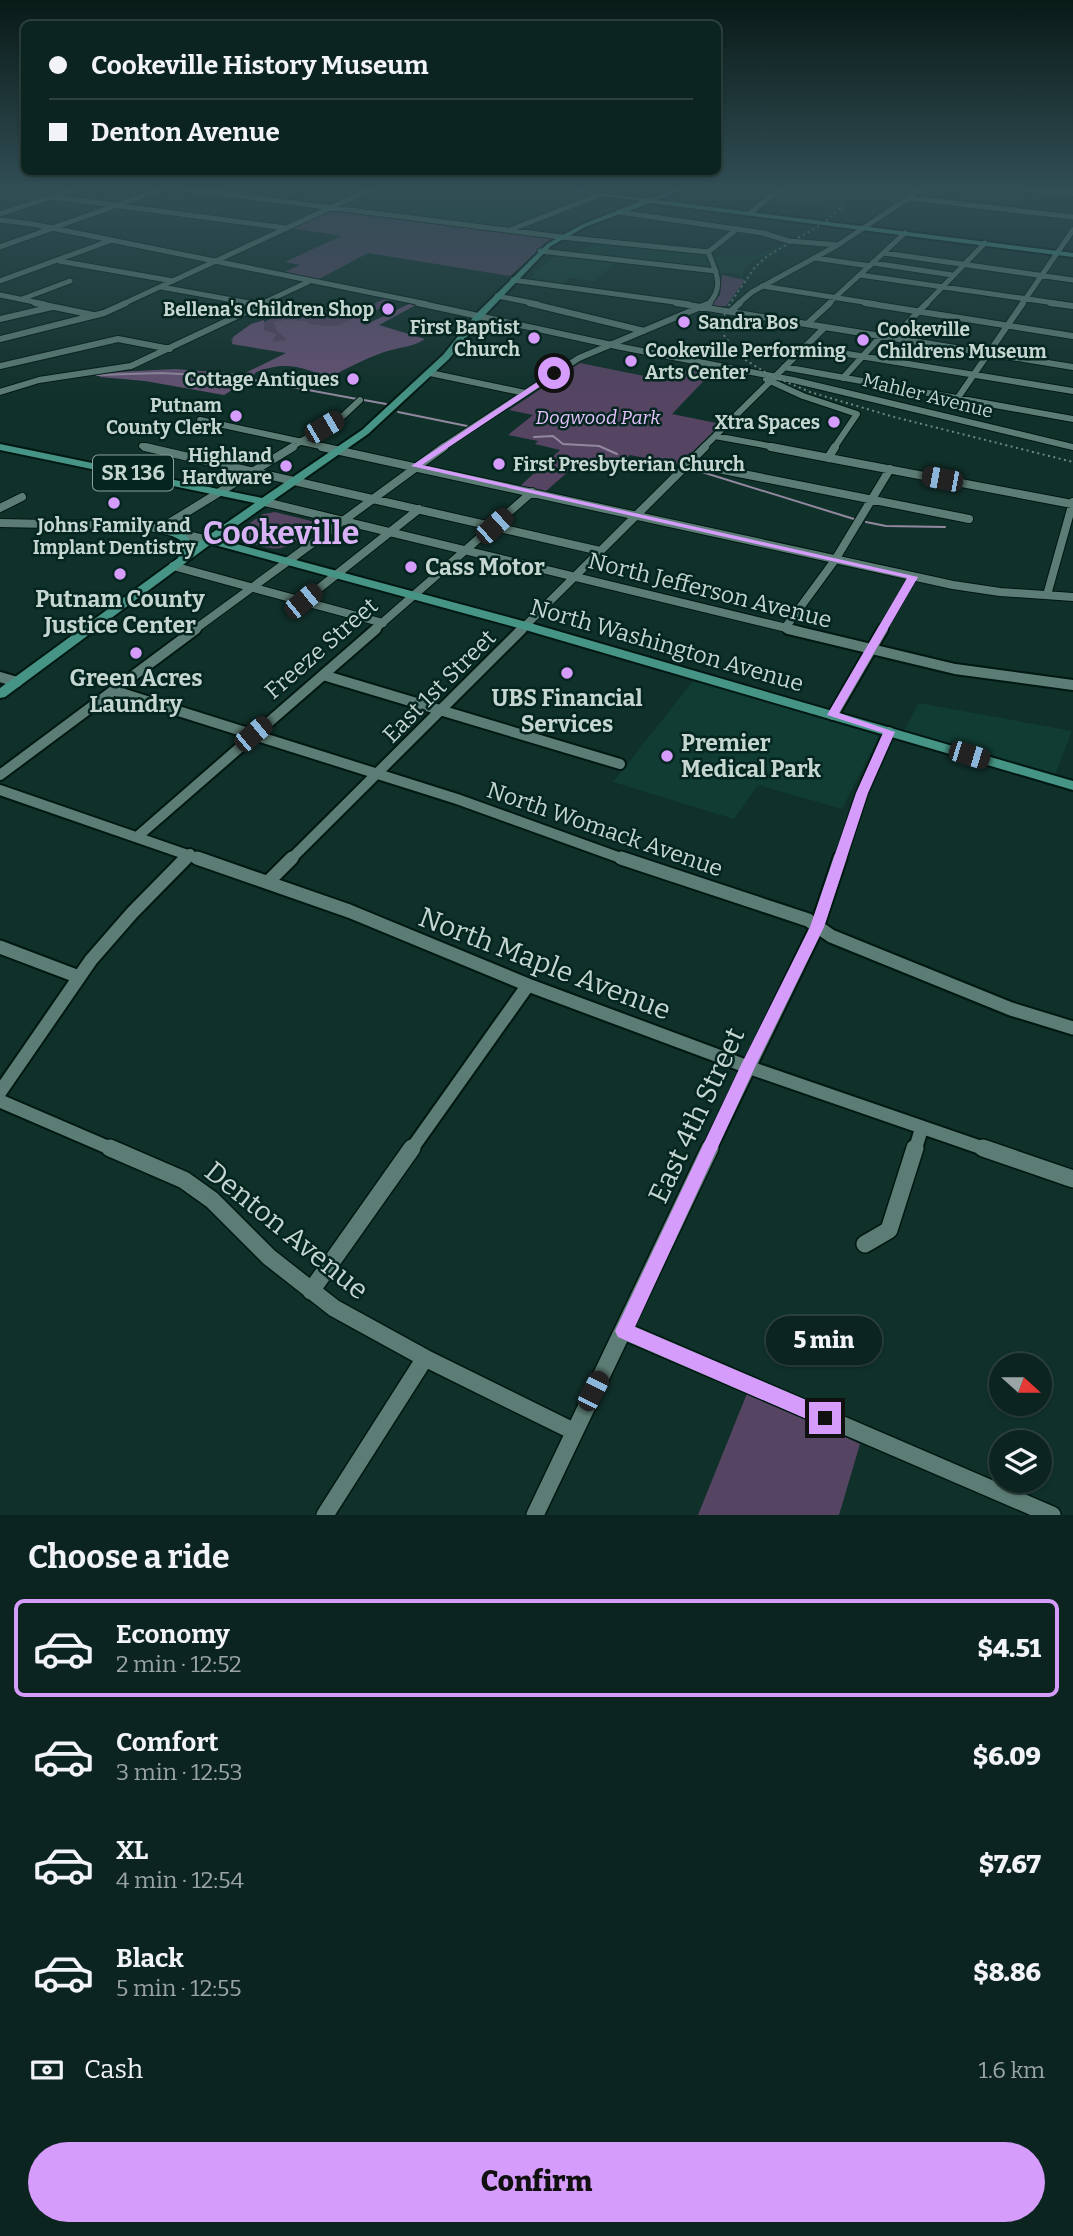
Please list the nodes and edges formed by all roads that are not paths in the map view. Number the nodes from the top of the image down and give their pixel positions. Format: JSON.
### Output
{"nodes":[{"id":1,"x":60,"y":260,"type":"edge"},
{"id":2,"x":203,"y":260,"type":"edge"},
{"id":3,"x":219,"y":260,"type":"edge"},
{"id":4,"x":532,"y":260,"type":"edge"},
{"id":5,"x":617,"y":260,"type":"edge"},
{"id":6,"x":711,"y":260,"type":"edge"},
{"id":7,"x":812,"y":260,"type":"edge"},
{"id":8,"x":829,"y":260,"type":"edge"},
{"id":9,"x":877,"y":260,"type":"edge"},
{"id":10,"x":932,"y":260,"type":"edge"},
{"id":11,"x":968,"y":260,"type":"edge"},
{"id":12,"x":1051,"y":260,"type":"edge"},
{"id":13,"x":56,"y":261,"type":"junction"},
{"id":14,"x":214,"y":262,"type":"junction"},
{"id":15,"x":963,"y":264,"type":"junction"},
{"id":16,"x":871,"y":265,"type":"junction"},
{"id":17,"x":716,"y":271,"type":"junction"},
{"id":18,"x":860,"y":275,"type":"junction"},
{"id":19,"x":952,"y":275,"type":"junction"},
{"id":20,"x":1041,"y":275,"type":"junction"},
{"id":21,"x":1073,"y":279,"type":"edge"},
{"id":22,"x":513,"y":280,"type":"junction"},
{"id":23,"x":0,"y":281,"type":"edge"},
{"id":24,"x":70,"y":281,"type":"dead end"},
{"id":25,"x":173,"y":281,"type":"junction"},
{"id":26,"x":308,"y":281,"type":"junction"},
{"id":27,"x":762,"y":286,"type":"junction"},
{"id":28,"x":161,"y":287,"type":"junction"},
{"id":29,"x":940,"y":287,"type":"junction"},
{"id":30,"x":0,"y":295,"type":"edge"},
{"id":31,"x":498,"y":296,"type":"junction"},
{"id":32,"x":22,"y":299,"type":"junction"},
{"id":33,"x":834,"y":299,"type":"junction"},
{"id":34,"x":1024,"y":299,"type":"junction"},
{"id":35,"x":258,"y":305,"type":"junction"},
{"id":36,"x":55,"y":306,"type":"junction"},
{"id":37,"x":1073,"y":306,"type":"edge"},
{"id":38,"x":704,"y":307,"type":"junction"},
{"id":39,"x":733,"y":308,"type":"junction"},
{"id":40,"x":918,"y":312,"type":"junction"},
{"id":41,"x":95,"y":316,"type":"junction"},
{"id":42,"x":478,"y":316,"type":"junction"},
{"id":43,"x":0,"y":317,"type":"edge"},
{"id":44,"x":807,"y":324,"type":"junction"},
{"id":45,"x":1006,"y":325,"type":"junction"},
{"id":46,"x":825,"y":327,"type":"junction"},
{"id":47,"x":644,"y":331,"type":"junction"},
{"id":48,"x":881,"y":336,"type":"junction"},
{"id":49,"x":1073,"y":336,"type":"edge"},
{"id":50,"x":893,"y":338,"type":"junction"},
{"id":51,"x":0,"y":340,"type":"edge"},
{"id":52,"x":614,"y":344,"type":"junction"},
{"id":53,"x":805,"y":347,"type":"junction"},
{"id":54,"x":170,"y":349,"type":"junction"},
{"id":55,"x":986,"y":353,"type":"junction"},
{"id":56,"x":863,"y":356,"type":"junction"},
{"id":57,"x":0,"y":366,"type":"edge"},
{"id":58,"x":784,"y":367,"type":"junction"},
{"id":59,"x":1073,"y":367,"type":"edge"},
{"id":60,"x":430,"y":373,"type":"junction"},
{"id":61,"x":972,"y":374,"type":"junction"},
{"id":62,"x":773,"y":378,"type":"junction"},
{"id":63,"x":843,"y":378,"type":"junction"},
{"id":64,"x":0,"y":384,"type":"edge"},
{"id":65,"x":12,"y":386,"type":"junction"},
{"id":66,"x":0,"y":391,"type":"edge"},
{"id":67,"x":1073,"y":391,"type":"edge"},
{"id":68,"x":525,"y":393,"type":"junction"},
{"id":69,"x":957,"y":399,"type":"junction"},
{"id":70,"x":360,"y":400,"type":"dead end"},
{"id":71,"x":1073,"y":419,"type":"edge"},
{"id":72,"x":200,"y":420,"type":"dead end"},
{"id":73,"x":715,"y":436,"type":"junction"},
{"id":74,"x":300,"y":442,"type":"junction"},
{"id":75,"x":142,"y":446,"type":"dead end"},
{"id":76,"x":0,"y":447,"type":"edge"},
{"id":77,"x":1073,"y":447,"type":"edge"},
{"id":78,"x":341,"y":451,"type":"junction"},
{"id":79,"x":828,"y":458,"type":"junction"},
{"id":80,"x":688,"y":463,"type":"junction"},
{"id":81,"x":415,"y":466,"type":"junction"},
{"id":82,"x":890,"y":469,"type":"junction"},
{"id":83,"x":251,"y":471,"type":"junction"},
{"id":84,"x":297,"y":480,"type":"junction"},
{"id":85,"x":218,"y":491,"type":"junction"},
{"id":86,"x":532,"y":492,"type":"junction"},
{"id":87,"x":22,"y":497,"type":"dead end"},
{"id":88,"x":371,"y":498,"type":"junction"},
{"id":89,"x":873,"y":500,"type":"junction"},
{"id":90,"x":265,"y":502,"type":"junction"},
{"id":91,"x":1073,"y":503,"type":"edge"},
{"id":92,"x":0,"y":508,"type":"edge"},
{"id":93,"x":419,"y":509,"type":"junction"},
{"id":94,"x":634,"y":515,"type":"junction"},
{"id":95,"x":969,"y":519,"type":"dead end"},
{"id":96,"x":341,"y":521,"type":"junction"},
{"id":97,"x":0,"y":523,"type":"edge"},
{"id":98,"x":494,"y":526,"type":"junction"},
{"id":99,"x":165,"y":529,"type":"junction"},
{"id":100,"x":390,"y":532,"type":"junction"},
{"id":101,"x":209,"y":540,"type":"junction"},
{"id":102,"x":466,"y":550,"type":"junction"},
{"id":103,"x":600,"y":551,"type":"junction"},
{"id":104,"x":835,"y":560,"type":"junction"},
{"id":105,"x":288,"y":561,"type":"junction"},
{"id":106,"x":178,"y":563,"type":"junction"},
{"id":107,"x":336,"y":574,"type":"junction"},
{"id":108,"x":575,"y":577,"type":"junction"},
{"id":109,"x":913,"y":577,"type":"junction"},
{"id":110,"x":252,"y":587,"type":"junction"},
{"id":111,"x":415,"y":594,"type":"junction"},
{"id":112,"x":1047,"y":595,"type":"junction"},
{"id":113,"x":1073,"y":597,"type":"edge"},
{"id":114,"x":303,"y":601,"type":"junction"},
{"id":115,"x":383,"y":623,"type":"junction"},
{"id":116,"x":526,"y":626,"type":"junction"},
{"id":117,"x":785,"y":628,"type":"junction"},
{"id":118,"x":872,"y":650,"type":"junction"},
{"id":119,"x":323,"y":675,"type":"junction"},
{"id":120,"x":0,"y":677,"type":"edge"},
{"id":121,"x":16,"y":682,"type":"junction"},
{"id":122,"x":1073,"y":685,"type":"edge"},
{"id":123,"x":115,"y":691,"type":"junction"},
{"id":124,"x":0,"y":694,"type":"edge"},
{"id":125,"x":441,"y":711,"type":"junction"},
{"id":126,"x":833,"y":715,"type":"junction"},
{"id":127,"x":889,"y":732,"type":"junction"},
{"id":128,"x":253,"y":734,"type":"junction"},
{"id":129,"x":620,"y":764,"type":"dead end"},
{"id":130,"x":379,"y":774,"type":"junction"},
{"id":131,"x":0,"y":775,"type":"edge"},
{"id":132,"x":1073,"y":786,"type":"edge"},
{"id":133,"x":0,"y":790,"type":"edge"},
{"id":134,"x":137,"y":837,"type":"junction"},
{"id":135,"x":190,"y":854,"type":"junction"},
{"id":136,"x":268,"y":882,"type":"junction"},
{"id":137,"x":817,"y":927,"type":"junction"},
{"id":138,"x":0,"y":947,"type":"edge"},
{"id":139,"x":79,"y":977,"type":"junction"},
{"id":140,"x":528,"y":985,"type":"junction"},
{"id":141,"x":1073,"y":1028,"type":"edge"},
{"id":142,"x":748,"y":1067,"type":"junction"},
{"id":143,"x":0,"y":1092,"type":"edge"},
{"id":144,"x":0,"y":1101,"type":"edge"},
{"id":145,"x":922,"y":1127,"type":"junction"},
{"id":146,"x":1073,"y":1179,"type":"edge"},
{"id":147,"x":865,"y":1244,"type":"dead end"},
{"id":148,"x":312,"y":1291,"type":"junction"},
{"id":149,"x":624,"y":1331,"type":"junction"},
{"id":150,"x":425,"y":1358,"type":"junction"},
{"id":151,"x":573,"y":1431,"type":"junction"},
{"id":152,"x":325,"y":1515,"type":"edge"},
{"id":153,"x":535,"y":1515,"type":"edge"},
{"id":154,"x":1052,"y":1515,"type":"edge"}],
"edges":[{"from":1,"to":13,"type":"street"},
{"from":2,"to":14,"type":"street"},
{"from":3,"to":14,"type":"street"},
{"from":4,"to":22,"type":"main road"},
{"from":5,"to":17,"type":"street"},
{"from":6,"to":17,"type":"street"},
{"from":7,"to":27,"type":"street"},
{"from":8,"to":16,"type":"street"},
{"from":9,"to":16,"type":"street"},
{"from":10,"to":15,"type":"street"},
{"from":11,"to":15,"type":"street"},
{"from":12,"to":20,"type":"street"},
{"from":13,"to":23,"type":"street"},
{"from":13,"to":25,"type":"street"},
{"from":14,"to":25,"type":"street"},
{"from":14,"to":26,"type":"street"},
{"from":15,"to":19,"type":"street"},
{"from":15,"to":20,"type":"street"},
{"from":16,"to":18,"type":"street"},
{"from":16,"to":19,"type":"street"},
{"from":17,"to":38,"type":"street"},
{"from":18,"to":29,"type":"street"},
{"from":18,"to":33,"type":"street"},
{"from":19,"to":29,"type":"street"},
{"from":20,"to":21,"type":"street"},
{"from":20,"to":34,"type":"street"},
{"from":22,"to":31,"type":"main road"},
{"from":22,"to":38,"type":"street"},
{"from":24,"to":32,"type":"street"},
{"from":25,"to":28,"type":"street"},
{"from":26,"to":35,"type":"street"},
{"from":26,"to":42,"type":"street"},
{"from":27,"to":33,"type":"street"},
{"from":27,"to":39,"type":"street"},
{"from":28,"to":35,"type":"street"},
{"from":28,"to":41,"type":"street"},
{"from":29,"to":34,"type":"street"},
{"from":29,"to":40,"type":"street"},
{"from":30,"to":32,"type":"street"},
{"from":31,"to":42,"type":"main road"},
{"from":31,"to":47,"type":"street"},
{"from":32,"to":36,"type":"street"},
{"from":33,"to":40,"type":"street"},
{"from":33,"to":44,"type":"street"},
{"from":34,"to":37,"type":"street"},
{"from":34,"to":45,"type":"street"},
{"from":35,"to":54,"type":"street"},
{"from":36,"to":41,"type":"street"},
{"from":36,"to":43,"type":"street"},
{"from":38,"to":39,"type":"street"},
{"from":38,"to":47,"type":"street"},
{"from":39,"to":44,"type":"street"},
{"from":40,"to":45,"type":"street"},
{"from":40,"to":50,"type":"street"},
{"from":41,"to":51,"type":"street"},
{"from":42,"to":52,"type":"street"},
{"from":42,"to":60,"type":"main road"},
{"from":44,"to":46,"type":"street"},
{"from":45,"to":49,"type":"street"},
{"from":45,"to":55,"type":"street"},
{"from":46,"to":48,"type":"street"},
{"from":46,"to":53,"type":"street","name":"East 1st Street"},
{"from":47,"to":52,"type":"street"},
{"from":48,"to":50,"type":"street"},
{"from":48,"to":56,"type":"street"},
{"from":50,"to":55,"type":"street"},
{"from":52,"to":62,"type":"street"},
{"from":52,"to":68,"type":"street"},
{"from":53,"to":56,"type":"street"},
{"from":53,"to":58,"type":"street","name":"East 1st Street"},
{"from":54,"to":57,"type":"street"},
{"from":54,"to":65,"type":"street"},
{"from":55,"to":59,"type":"street"},
{"from":55,"to":61,"type":"street"},
{"from":56,"to":61,"type":"street"},
{"from":56,"to":63,"type":"street"},
{"from":58,"to":62,"type":"street","name":"East 1st Street"},
{"from":58,"to":63,"type":"street"},
{"from":60,"to":68,"type":"street"},
{"from":60,"to":78,"type":"main road"},
{"from":61,"to":67,"type":"street"},
{"from":61,"to":69,"type":"street"},
{"from":62,"to":73,"type":"street","name":"East 1st Street"},
{"from":62,"to":77,"type":"street","name":"Mahler Avenue"},
{"from":62,"to":79,"type":"street"},
{"from":63,"to":69,"type":"street"},
{"from":64,"to":65,"type":"street"},
{"from":65,"to":66,"type":"street"},
{"from":68,"to":81,"type":"street"},
{"from":69,"to":71,"type":"street"},
{"from":70,"to":74,"type":"street"},
{"from":72,"to":74,"type":"street"},
{"from":73,"to":79,"type":"street"},
{"from":73,"to":80,"type":"street","name":"East 1st Street"},
{"from":74,"to":78,"type":"street"},
{"from":74,"to":83,"type":"street"},
{"from":75,"to":83,"type":"street"},
{"from":76,"to":85,"type":"main road","number":"SR 136"},
{"from":78,"to":81,"type":"street"},
{"from":78,"to":84,"type":"main road"},
{"from":79,"to":82,"type":"street"},
{"from":80,"to":89,"type":"street"},
{"from":80,"to":94,"type":"street","name":"East 1st Street"},
{"from":81,"to":86,"type":"street"},
{"from":81,"to":88,"type":"street"},
{"from":82,"to":89,"type":"street"},
{"from":82,"to":91,"type":"street"},
{"from":83,"to":84,"type":"street"},
{"from":83,"to":85,"type":"street"},
{"from":84,"to":88,"type":"street"},
{"from":84,"to":90,"type":"main road"},
{"from":85,"to":90,"type":"main road","number":"SR 136"},
{"from":85,"to":99,"type":"street"},
{"from":86,"to":94,"type":"street"},
{"from":86,"to":98,"type":"street","name":"Freeze Street"},
{"from":87,"to":92,"type":"street"},
{"from":88,"to":93,"type":"street"},
{"from":88,"to":96,"type":"street"},
{"from":89,"to":95,"type":"street"},
{"from":89,"to":104,"type":"street"},
{"from":90,"to":96,"type":"street","name":"North Jefferson Avenue"},
{"from":90,"to":101,"type":"main road"},
{"from":91,"to":112,"type":"street"},
{"from":93,"to":98,"type":"street"},
{"from":93,"to":100,"type":"street"},
{"from":94,"to":103,"type":"street","name":"East 1st Street"},
{"from":94,"to":104,"type":"street"},
{"from":96,"to":100,"type":"street","name":"North Jefferson Avenue"},
{"from":96,"to":105,"type":"street"},
{"from":97,"to":99,"type":"street"},
{"from":98,"to":102,"type":"street","name":"Freeze Street"},
{"from":98,"to":103,"type":"street"},
{"from":99,"to":101,"type":"street"},
{"from":99,"to":106,"type":"main road"},
{"from":100,"to":102,"type":"street","name":"North Jefferson Avenue"},
{"from":100,"to":107,"type":"street"},
{"from":101,"to":105,"type":"main road","name":"North Washington Avenue"},
{"from":101,"to":106,"type":"main road"},
{"from":102,"to":108,"type":"street","name":"North Jefferson Avenue"},
{"from":102,"to":111,"type":"street","name":"Freeze Street"},
{"from":103,"to":108,"type":"street","name":"East 1st Street"},
{"from":104,"to":109,"type":"street"},
{"from":104,"to":117,"type":"street"},
{"from":105,"to":107,"type":"main road","name":"North Washington Avenue"},
{"from":105,"to":110,"type":"street"},
{"from":106,"to":110,"type":"street"},
{"from":106,"to":121,"type":"main road"},
{"from":107,"to":111,"type":"main road","name":"North Washington Avenue"},
{"from":107,"to":114,"type":"street"},
{"from":108,"to":116,"type":"street","name":"East 1st Street"},
{"from":108,"to":117,"type":"street","name":"North Jefferson Avenue"},
{"from":109,"to":112,"type":"street"},
{"from":109,"to":118,"type":"street"},
{"from":110,"to":114,"type":"street"},
{"from":110,"to":123,"type":"street"},
{"from":111,"to":115,"type":"street","name":"Freeze Street"},
{"from":111,"to":116,"type":"main road","name":"North Washington Avenue"},
{"from":112,"to":113,"type":"street"},
{"from":114,"to":115,"type":"street"},
{"from":115,"to":119,"type":"street","name":"Freeze Street"},
{"from":116,"to":125,"type":"street","name":"East 1st Street"},
{"from":116,"to":126,"type":"main road","name":"North Washington Avenue"},
{"from":117,"to":118,"type":"street","name":"North Jefferson Avenue"},
{"from":118,"to":122,"type":"street","name":"North Jefferson Avenue"},
{"from":118,"to":126,"type":"street"},
{"from":119,"to":125,"type":"street"},
{"from":119,"to":128,"type":"street","name":"Freeze Street"},
{"from":120,"to":121,"type":"street"},
{"from":121,"to":124,"type":"main road"},
{"from":123,"to":128,"type":"street","name":"North Womack Avenue"},
{"from":123,"to":131,"type":"street"},
{"from":125,"to":129,"type":"street"},
{"from":125,"to":130,"type":"street","name":"East 1st Street"},
{"from":126,"to":127,"type":"main road","name":"North Washington Avenue"},
{"from":127,"to":132,"type":"main road","name":"North Washington Avenue"},
{"from":127,"to":137,"type":"street","name":"East 4th Street"},
{"from":128,"to":130,"type":"street","name":"North Womack Avenue"},
{"from":128,"to":134,"type":"street","name":"Freeze Street"},
{"from":130,"to":136,"type":"street","name":"East 1st Street"},
{"from":130,"to":137,"type":"street","name":"North Womack Avenue"},
{"from":133,"to":134,"type":"street","name":"North Maple Avenue"},
{"from":134,"to":135,"type":"street","name":"North Maple Avenue"},
{"from":135,"to":136,"type":"street","name":"North Maple Avenue"},
{"from":135,"to":139,"type":"street"},
{"from":136,"to":140,"type":"street","name":"North Maple Avenue"},
{"from":137,"to":141,"type":"street","name":"North Womack Avenue"},
{"from":137,"to":142,"type":"street","name":"East 4th Street"},
{"from":138,"to":139,"type":"street"},
{"from":139,"to":143,"type":"street"},
{"from":140,"to":142,"type":"street","name":"North Maple Avenue"},
{"from":140,"to":148,"type":"street"},
{"from":142,"to":145,"type":"street","name":"North Maple Avenue"},
{"from":142,"to":149,"type":"street","name":"East 4th Street"},
{"from":144,"to":148,"type":"street","name":"Denton Avenue"},
{"from":145,"to":146,"type":"street","name":"North Maple Avenue"},
{"from":145,"to":147,"type":"street"},
{"from":148,"to":150,"type":"street","name":"Denton Avenue"},
{"from":149,"to":151,"type":"street","name":"East 4th Street"},
{"from":149,"to":154,"type":"street"},
{"from":150,"to":151,"type":"street","name":"Denton Avenue"},
{"from":150,"to":152,"type":"street"},
{"from":151,"to":153,"type":"street","name":"East 4th Street"}]}
